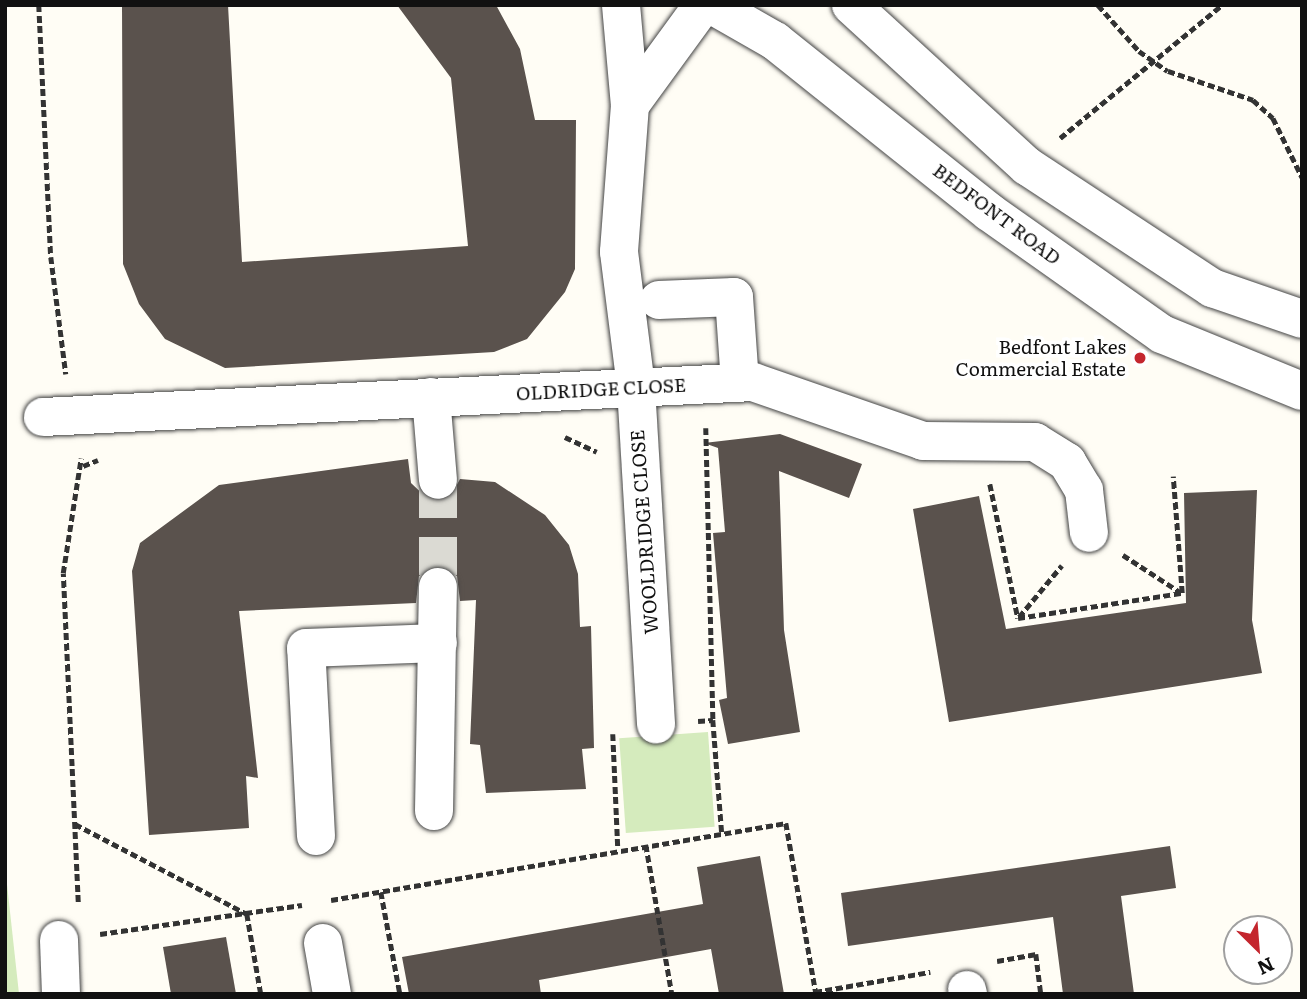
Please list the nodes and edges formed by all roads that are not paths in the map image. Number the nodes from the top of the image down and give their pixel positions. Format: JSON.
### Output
{"nodes":[{"id":1,"x":621,"y":5,"type":"edge"},
{"id":2,"x":703,"y":5,"type":"edge"},
{"id":3,"x":712,"y":5,"type":"edge"},
{"id":4,"x":851,"y":5,"type":"edge"},
{"id":5,"x":630,"y":105,"type":"junction"},
{"id":6,"x":659,"y":300,"type":"dead end"},
{"id":7,"x":1302,"y":319,"type":"edge"},
{"id":8,"x":740,"y":382,"type":"junction"},
{"id":9,"x":636,"y":387,"type":"junction"},
{"id":10,"x":1302,"y":391,"type":"edge"},
{"id":11,"x":431,"y":397,"type":"junction"},
{"id":12,"x":43,"y":417,"type":"dead end"},
{"id":13,"x":438,"y":481,"type":"tunnel mouth"},
{"id":14,"x":1089,"y":533,"type":"road end"},
{"id":15,"x":438,"y":587,"type":"tunnel mouth"},
{"id":16,"x":438,"y":643,"type":"junction"},
{"id":17,"x":656,"y":724,"type":"dead end"},
{"id":18,"x":433,"y":811,"type":"dead end"},
{"id":19,"x":316,"y":836,"type":"dead end"},
{"id":20,"x":69,"y":938,"type":"road end"},
{"id":21,"x":323,"y":943,"type":"dead end"},
{"id":22,"x":61,"y":994,"type":"edge"},
{"id":23,"x":332,"y":994,"type":"edge"}],
"edges":[{"from":1,"to":5,"type":"street","name":"WOOLDRIDGE CLOSE"},
{"from":2,"to":5,"type":"street"},
{"from":3,"to":10,"type":"street","name":"BEDFONT ROAD"},
{"from":4,"to":7,"type":"street"},
{"from":5,"to":9,"type":"street","name":"WOOLDRIDGE CLOSE"},
{"from":6,"to":8,"type":"street"},
{"from":8,"to":9,"type":"street","name":"OLDRIDGE CLOSE"},
{"from":8,"to":14,"type":"street","name":"OLDRIDGE CLOSE"},
{"from":9,"to":11,"type":"street","name":"OLDRIDGE CLOSE"},
{"from":9,"to":17,"type":"street","name":"WOOLDRIDGE CLOSE"},
{"from":11,"to":12,"type":"street","name":"OLDRIDGE CLOSE"},
{"from":11,"to":13,"type":"street"},
{"from":15,"to":16,"type":"street"},
{"from":16,"to":18,"type":"street"},
{"from":16,"to":19,"type":"street"},
{"from":20,"to":22,"type":"street"},
{"from":21,"to":23,"type":"street"}]}
